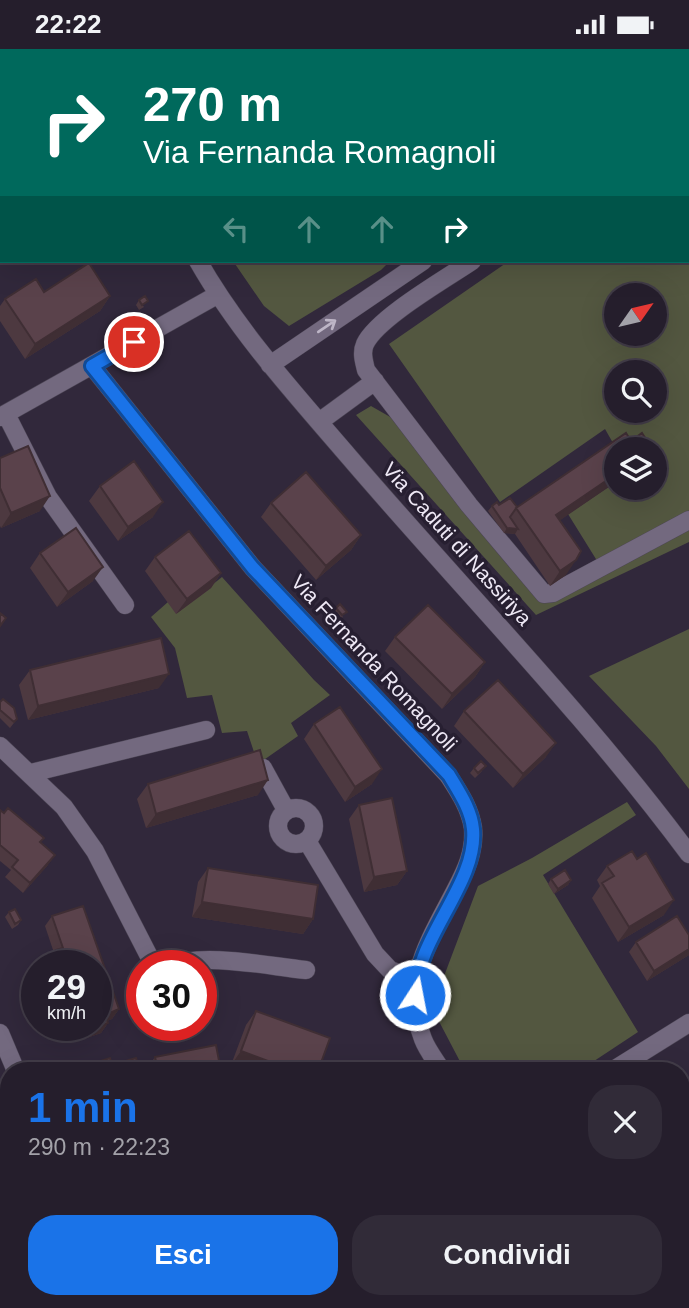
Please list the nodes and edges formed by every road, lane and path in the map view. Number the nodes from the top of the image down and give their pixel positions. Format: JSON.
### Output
{"nodes":[{"id":1,"x":199,"y":263,"type":"edge"},
{"id":2,"x":420,"y":263,"type":"edge"},
{"id":3,"x":469,"y":263,"type":"edge"},
{"id":4,"x":218,"y":295,"type":"junction"},
{"id":5,"x":270,"y":365,"type":"junction"},
{"id":6,"x":92,"y":366,"type":"junction"},
{"id":7,"x":375,"y":381,"type":"junction"},
{"id":8,"x":3,"y":416,"type":"edge"},
{"id":9,"x":319,"y":422,"type":"junction"},
{"id":10,"x":689,"y":520,"type":"edge"},
{"id":11,"x":125,"y":605,"type":"dead end"},
{"id":12,"x":206,"y":730,"type":"dead end"},
{"id":13,"x":0,"y":746,"type":"edge"},
{"id":14,"x":263,"y":768,"type":"edge"},
{"id":15,"x":31,"y":773,"type":"junction"},
{"id":16,"x":286,"y":810,"type":"junction"},
{"id":17,"x":307,"y":841,"type":"junction"},
{"id":18,"x":689,"y":854,"type":"edge"},
{"id":19,"x":146,"y":950,"type":"edge"},
{"id":20,"x":217,"y":961,"type":"edge"},
{"id":21,"x":306,"y":970,"type":"dead end"},
{"id":22,"x":415,"y":979,"type":"junction"},
{"id":23,"x":689,"y":1023,"type":"edge"},
{"id":24,"x":0,"y":1033,"type":"edge"},
{"id":25,"x":12,"y":1062,"type":"edge"},
{"id":26,"x":436,"y":1062,"type":"edge"},
{"id":27,"x":626,"y":1062,"type":"edge"}],
"edges":[{"from":1,"to":4,"type":"street","name":"Via Caduti di Nassiriya"},
{"from":5,"to":2,"type":"street","one_way":true},
{"from":3,"to":7,"type":"street"},
{"from":4,"to":5,"type":"street","name":"Via Caduti di Nassiriya"},
{"from":4,"to":6,"type":"street"},
{"from":5,"to":9,"type":"street","name":"Via Caduti di Nassiriya"},
{"from":6,"to":8,"type":"street"},
{"from":6,"to":22,"type":"street","name":"Via Fernanda Romagnoli"},
{"from":7,"to":9,"type":"street"},
{"from":7,"to":10,"type":"street"},
{"from":8,"to":11,"type":"street"},
{"from":9,"to":18,"type":"street","name":"Via Caduti di Nassiriya"},
{"from":12,"to":15,"type":"street"},
{"from":13,"to":15,"type":"street"},
{"from":14,"to":16,"type":"street"},
{"from":15,"to":19,"type":"street"},
{"from":16,"to":17,"type":"street"},
{"from":16,"to":17,"type":"street"},
{"from":17,"to":22,"type":"street"},
{"from":20,"to":21,"type":"street"},
{"from":22,"to":26,"type":"street","name":"Via Fernanda Romagnoli"},
{"from":23,"to":27,"type":"street"},
{"from":24,"to":25,"type":"street"}]}
